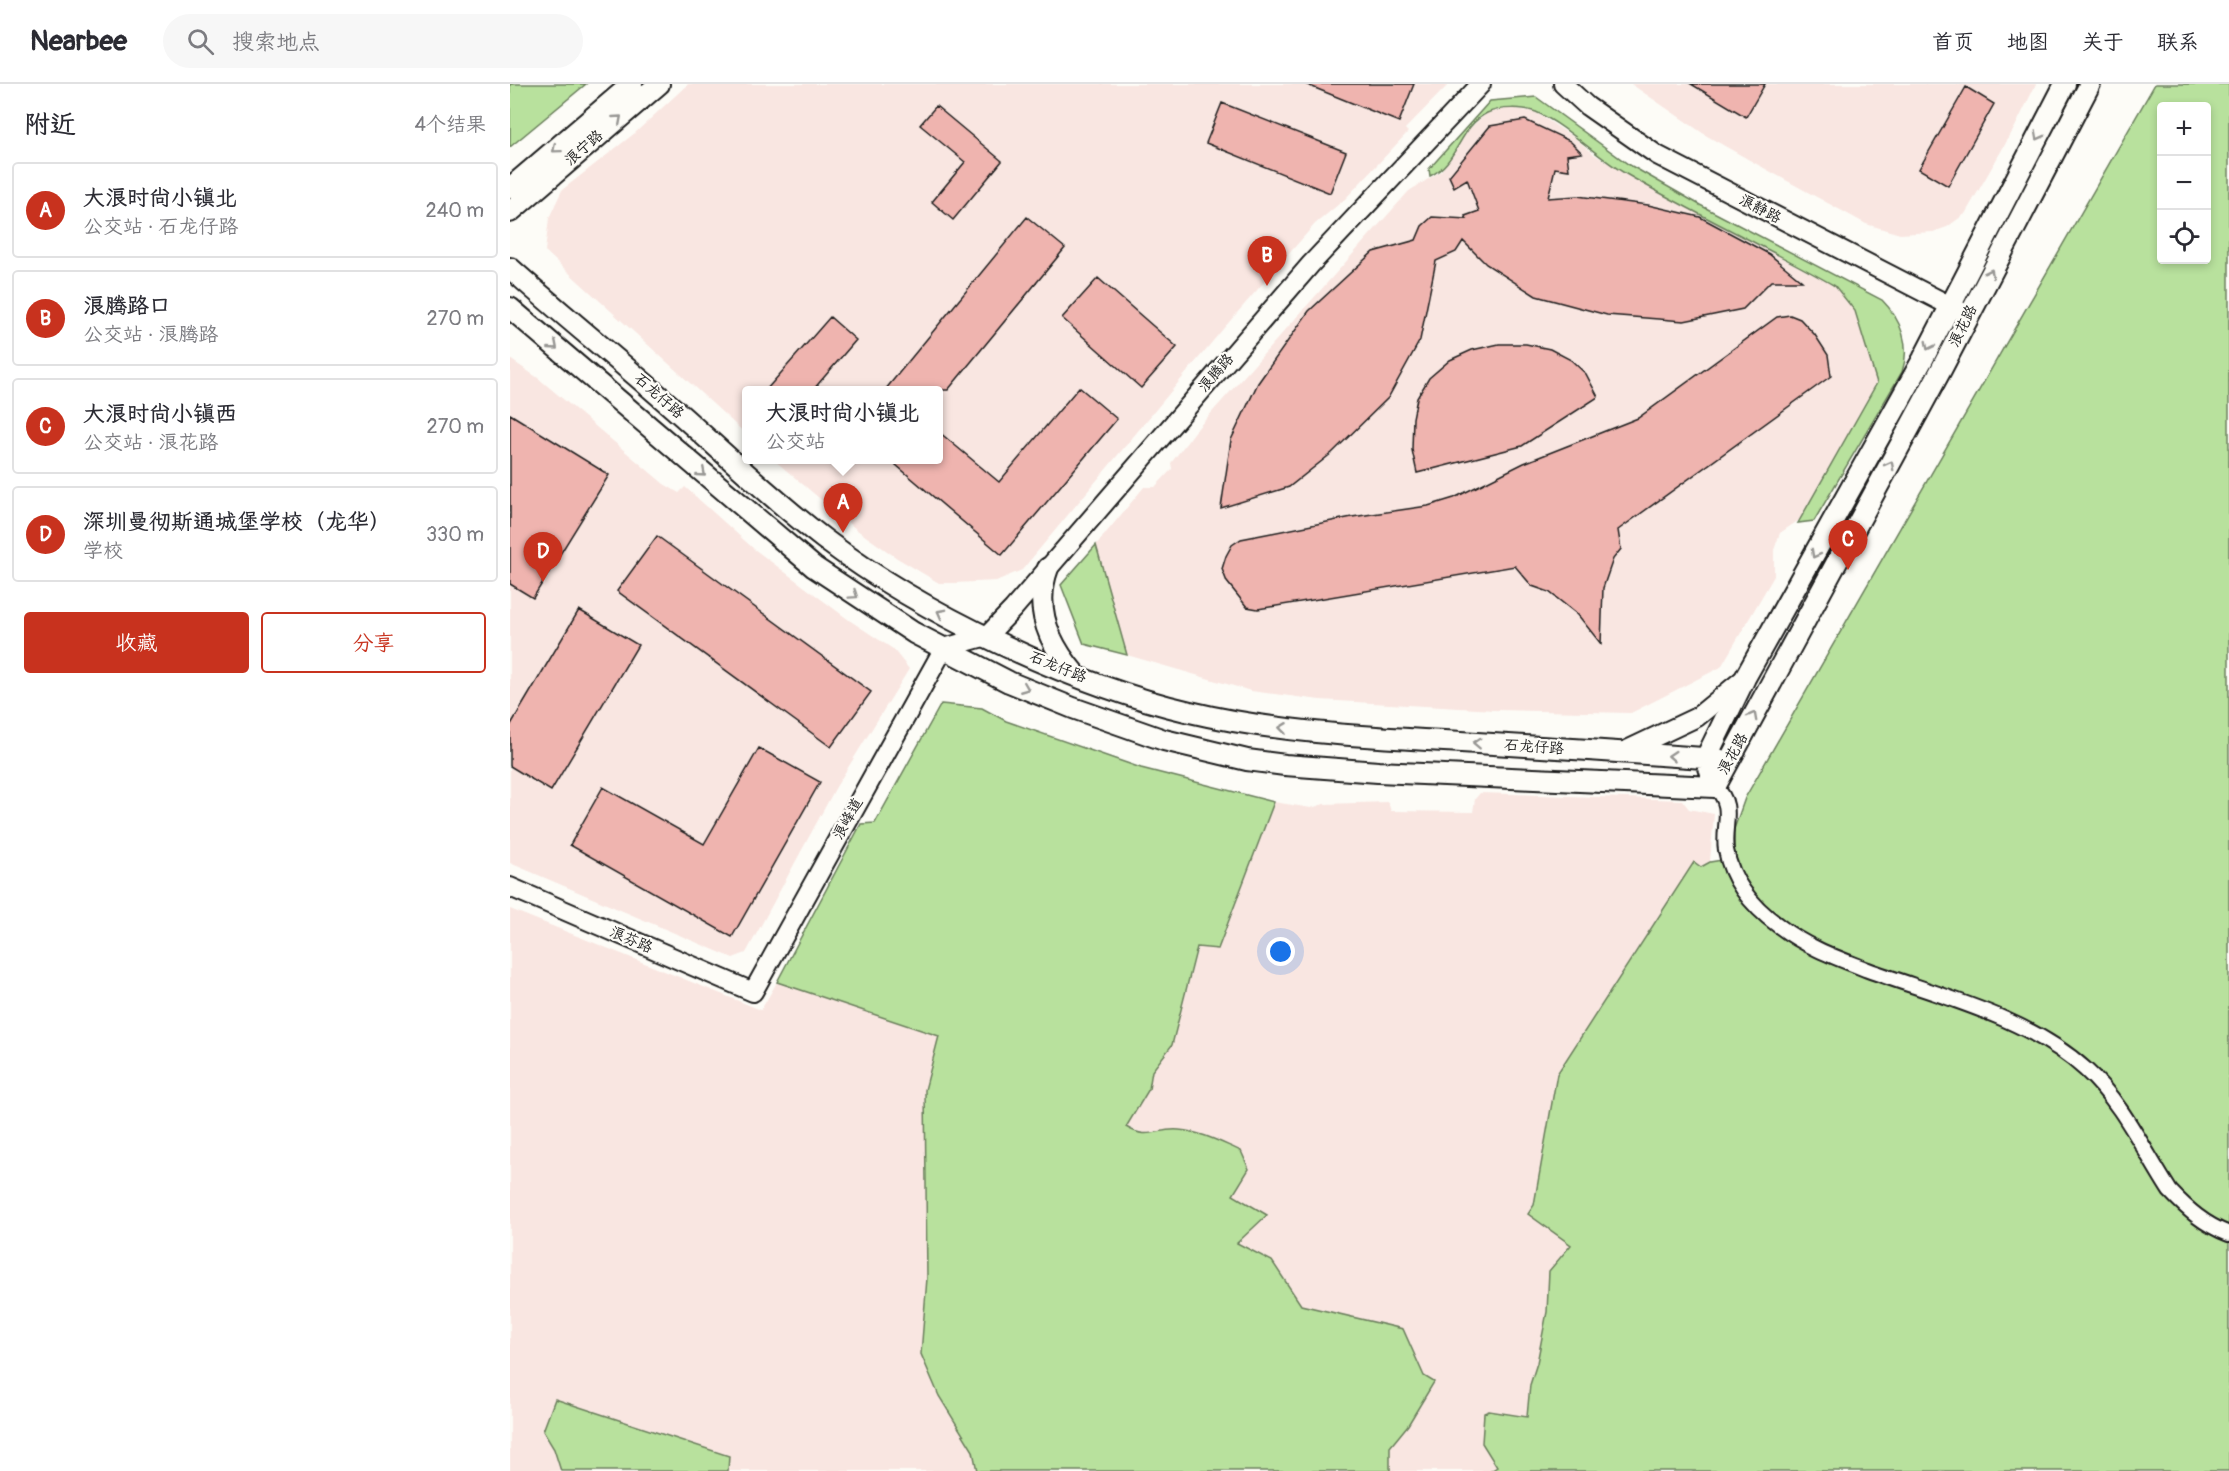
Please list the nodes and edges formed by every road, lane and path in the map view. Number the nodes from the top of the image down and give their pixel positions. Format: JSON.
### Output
{"nodes":[{"id":1,"x":632,"y":84,"type":"edge"},
{"id":2,"x":658,"y":84,"type":"edge"},
{"id":3,"x":1481,"y":84,"type":"edge"},
{"id":4,"x":1563,"y":84,"type":"edge"},
{"id":5,"x":2065,"y":84,"type":"edge"},
{"id":6,"x":2090,"y":84,"type":"edge"},
{"id":7,"x":510,"y":188,"type":"edge"},
{"id":8,"x":510,"y":212,"type":"edge"},
{"id":9,"x":510,"y":268,"type":"edge"},
{"id":10,"x":1950,"y":306,"type":"junction"},
{"id":11,"x":510,"y":308,"type":"edge"},
{"id":12,"x":1968,"y":315,"type":"junction"},
{"id":13,"x":1048,"y":568,"type":"junction"},
{"id":14,"x":987,"y":636,"type":"junction"},
{"id":15,"x":944,"y":648,"type":"junction"},
{"id":16,"x":1075,"y":674,"type":"junction"},
{"id":17,"x":1745,"y":678,"type":"junction"},
{"id":18,"x":1623,"y":752,"type":"junction"},
{"id":19,"x":1706,"y":758,"type":"junction"},
{"id":20,"x":1730,"y":760,"type":"junction"},
{"id":21,"x":1715,"y":787,"type":"junction"},
{"id":22,"x":510,"y":887,"type":"edge"},
{"id":23,"x":753,"y":992,"type":"joint"},
{"id":24,"x":2229,"y":1234,"type":"edge"}],
"edges":[{"from":1,"to":7,"type":"main road","name":"浪宁路","one_way":true},
{"from":8,"to":2,"type":"main road","name":"浪宁路","one_way":true},
{"from":3,"to":13,"type":"street","name":"浪腾路"},
{"from":4,"to":10,"type":"street","name":"浪静路"},
{"from":5,"to":10,"type":"main road","name":"浪花路","one_way":true},
{"from":12,"to":6,"type":"main road","name":"浪花路","one_way":true},
{"from":14,"to":9,"type":"main road","name":"石龙仔路","one_way":true},
{"from":10,"to":12,"type":"street","name":"浪静路"},
{"from":10,"to":17,"type":"main road","name":"浪花路","one_way":true},
{"from":11,"to":15,"type":"main road","name":"石龙仔路","one_way":true},
{"from":20,"to":12,"type":"main road","name":"浪花路","one_way":true},
{"from":13,"to":14,"type":"street","name":"浪腾路"},
{"from":13,"to":16,"type":"main road"},
{"from":14,"to":15,"type":"street"},
{"from":14,"to":16,"type":"main road","name":"石龙仔路"},
{"from":15,"to":21,"type":"main road","name":"石龙仔路","one_way":true},
{"from":15,"to":23,"type":"street","name":"浪峰道"},
{"from":18,"to":16,"type":"main road","name":"石龙仔路","one_way":true},
{"from":17,"to":18,"type":"street"},
{"from":17,"to":19,"type":"main road","name":"浪花路"},
{"from":19,"to":18,"type":"main road","name":"石龙仔路","one_way":true},
{"from":19,"to":20,"type":"main road","name":"石龙仔路"},
{"from":19,"to":21,"type":"main road","name":"浪花路"},
{"from":20,"to":21,"type":"main road","name":"浪花路"},
{"from":21,"to":24,"type":"street"},
{"from":22,"to":23,"type":"street","name":"浪芬路"}]}
